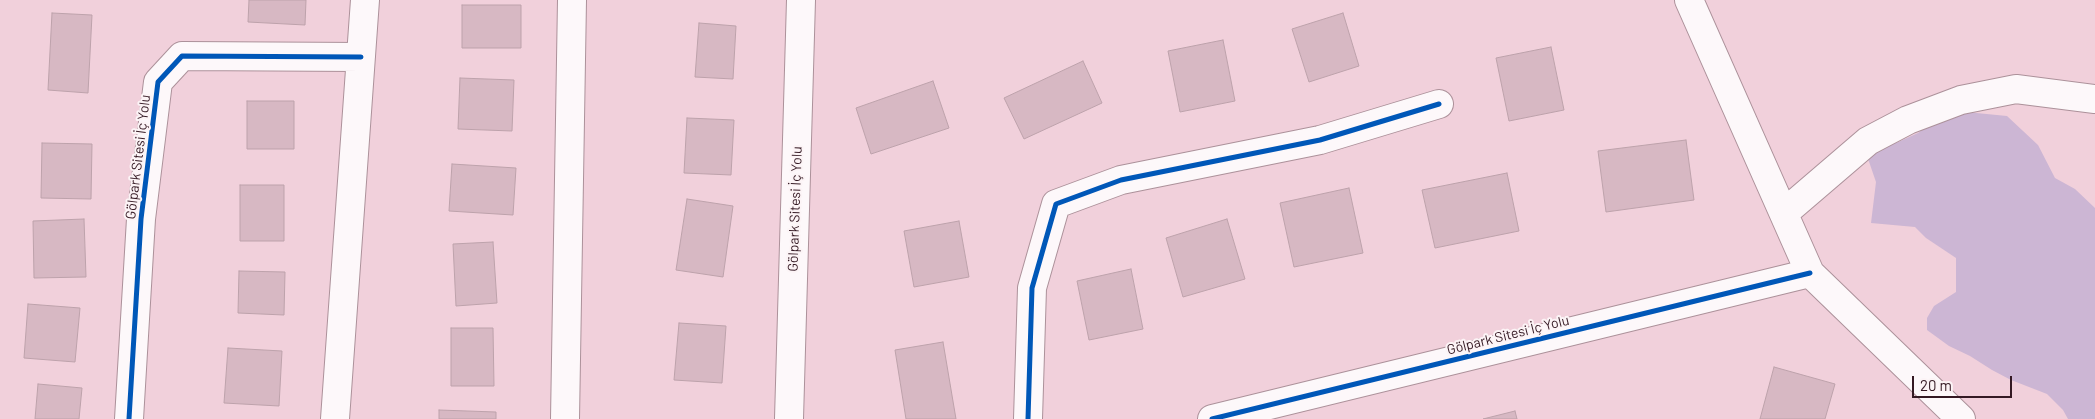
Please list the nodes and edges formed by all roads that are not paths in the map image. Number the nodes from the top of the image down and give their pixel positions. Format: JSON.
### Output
{"nodes":[{"id":1,"x":365,"y":0,"type":"edge"},
{"id":2,"x":572,"y":0,"type":"edge"},
{"id":3,"x":801,"y":0,"type":"edge"},
{"id":4,"x":1689,"y":0,"type":"edge"},
{"id":5,"x":361,"y":57,"type":"junction"},
{"id":6,"x":2095,"y":99,"type":"edge"},
{"id":7,"x":1439,"y":104,"type":"dead end"},
{"id":8,"x":1784,"y":213,"type":"junction"},
{"id":9,"x":1810,"y":273,"type":"junction"},
{"id":10,"x":129,"y":419,"type":"edge"},
{"id":11,"x":335,"y":419,"type":"edge"},
{"id":12,"x":565,"y":419,"type":"edge"},
{"id":13,"x":789,"y":419,"type":"edge"},
{"id":14,"x":1028,"y":419,"type":"edge"},
{"id":15,"x":1212,"y":419,"type":"edge"},
{"id":16,"x":1960,"y":419,"type":"edge"}],
"edges":[{"from":1,"to":5,"type":"street"},
{"from":2,"to":12,"type":"street"},
{"from":3,"to":13,"type":"street","name":"Gölpark Sitesi İç Yolu"},
{"from":4,"to":8,"type":"street"},
{"from":5,"to":10,"type":"street","name":"Gölpark Sitesi İç Yolu"},
{"from":5,"to":11,"type":"street"},
{"from":6,"to":8,"type":"street"},
{"from":7,"to":14,"type":"street"},
{"from":8,"to":9,"type":"street"},
{"from":9,"to":15,"type":"street","name":"Gölpark Sitesi İç Yolu"},
{"from":9,"to":16,"type":"street"}]}
